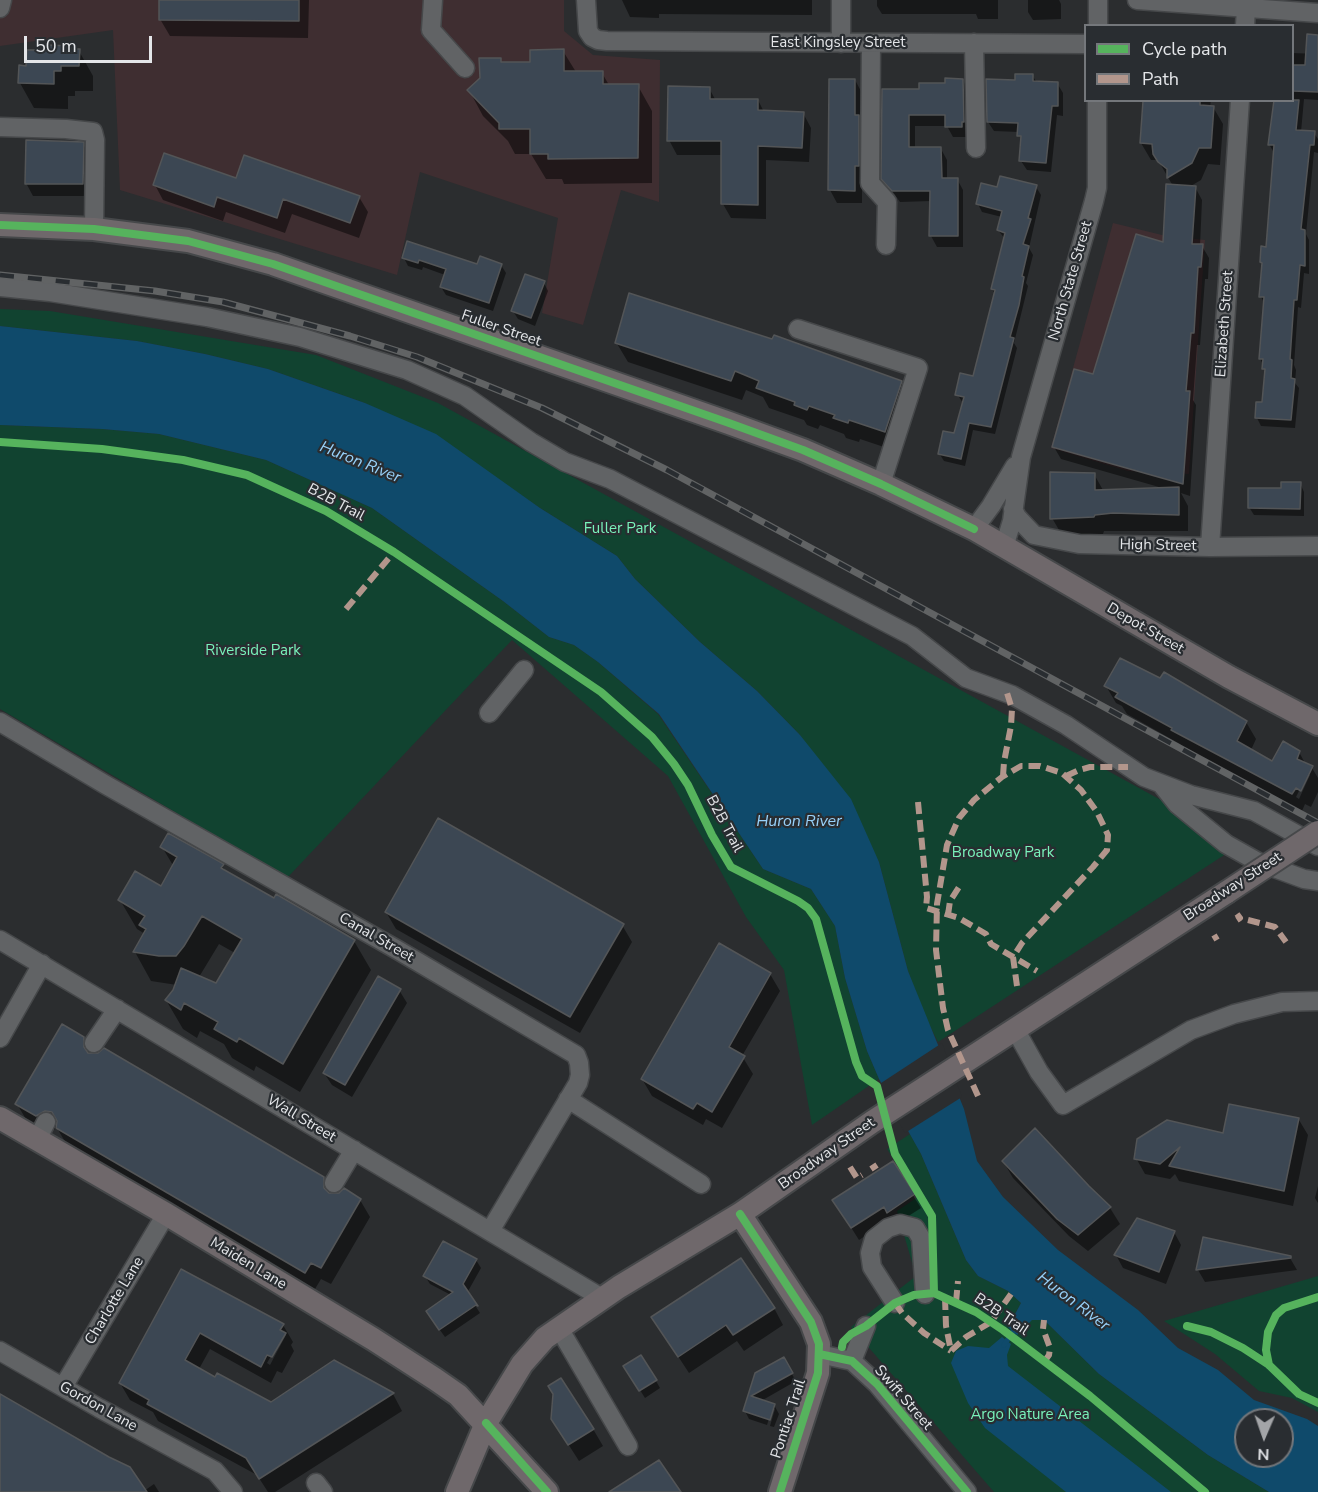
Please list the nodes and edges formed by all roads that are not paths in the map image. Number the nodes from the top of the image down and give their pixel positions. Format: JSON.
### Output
{"nodes":[{"id":1,"x":2,"y":0,"type":"edge"},
{"id":2,"x":433,"y":0,"type":"edge"},
{"id":3,"x":586,"y":0,"type":"edge"},
{"id":4,"x":841,"y":0,"type":"edge"},
{"id":5,"x":1098,"y":0,"type":"edge"},
{"id":6,"x":1137,"y":0,"type":"edge"},
{"id":7,"x":1246,"y":7,"type":"junction"},
{"id":8,"x":0,"y":8,"type":"edge"},
{"id":9,"x":1318,"y":13,"type":"edge"},
{"id":10,"x":1098,"y":24,"type":"edge"},
{"id":11,"x":1245,"y":24,"type":"edge"},
{"id":12,"x":841,"y":43,"type":"junction"},
{"id":13,"x":871,"y":43,"type":"junction"},
{"id":14,"x":974,"y":43,"type":"junction"},
{"id":15,"x":1084,"y":44,"type":"edge"},
{"id":16,"x":465,"y":68,"type":"dead end"},
{"id":17,"x":1097,"y":102,"type":"edge"},
{"id":18,"x":1240,"y":102,"type":"edge"},
{"id":19,"x":0,"y":127,"type":"edge"},
{"id":20,"x":976,"y":148,"type":"dead end"},
{"id":21,"x":0,"y":225,"type":"edge"},
{"id":22,"x":94,"y":229,"type":"junction"},
{"id":23,"x":886,"y":245,"type":"dead end"},
{"id":24,"x":0,"y":287,"type":"edge"},
{"id":25,"x":798,"y":329,"type":"dead end"},
{"id":26,"x":1021,"y":457,"type":"junction"},
{"id":27,"x":881,"y":484,"type":"junction"},
{"id":28,"x":1013,"y":509,"type":"junction"},
{"id":29,"x":974,"y":529,"type":"junction"},
{"id":30,"x":1318,"y":546,"type":"edge"},
{"id":31,"x":1004,"y":547,"type":"junction"},
{"id":32,"x":1210,"y":547,"type":"junction"},
{"id":33,"x":524,"y":670,"type":"dead end"},
{"id":34,"x":489,"y":713,"type":"dead end"},
{"id":35,"x":0,"y":722,"type":"edge"},
{"id":36,"x":1318,"y":724,"type":"edge"},
{"id":37,"x":1162,"y":784,"type":"junction"},
{"id":38,"x":1318,"y":832,"type":"edge"},
{"id":39,"x":1318,"y":846,"type":"edge"},
{"id":40,"x":1318,"y":881,"type":"edge"},
{"id":41,"x":0,"y":940,"type":"edge"},
{"id":42,"x":42,"y":964,"type":"junction"},
{"id":43,"x":1318,"y":1001,"type":"edge"},
{"id":44,"x":117,"y":1009,"type":"junction"},
{"id":45,"x":1015,"y":1029,"type":"junction"},
{"id":46,"x":0,"y":1038,"type":"edge"},
{"id":47,"x":94,"y":1043,"type":"dead end"},
{"id":48,"x":568,"y":1099,"type":"junction"},
{"id":49,"x":0,"y":1118,"type":"edge"},
{"id":50,"x":354,"y":1150,"type":"junction"},
{"id":51,"x":334,"y":1183,"type":"dead end"},
{"id":52,"x":701,"y":1184,"type":"dead end"},
{"id":53,"x":166,"y":1214,"type":"junction"},
{"id":54,"x":740,"y":1214,"type":"junction"},
{"id":55,"x":490,"y":1231,"type":"junction"},
{"id":56,"x":925,"y":1294,"type":"dead end"},
{"id":57,"x":602,"y":1298,"type":"junction"},
{"id":58,"x":896,"y":1303,"type":"dead end"},
{"id":59,"x":866,"y":1326,"type":"dead end"},
{"id":60,"x":560,"y":1328,"type":"junction"},
{"id":61,"x":0,"y":1351,"type":"edge"},
{"id":62,"x":819,"y":1354,"type":"junction"},
{"id":63,"x":852,"y":1361,"type":"junction"},
{"id":64,"x":63,"y":1387,"type":"junction"},
{"id":65,"x":486,"y":1423,"type":"junction"},
{"id":66,"x":628,"y":1446,"type":"dead end"},
{"id":67,"x":198,"y":1462,"type":"junction"},
{"id":68,"x":220,"y":1492,"type":"edge"},
{"id":69,"x":233,"y":1492,"type":"edge"},
{"id":70,"x":457,"y":1492,"type":"edge"},
{"id":71,"x":547,"y":1492,"type":"edge"},
{"id":72,"x":780,"y":1492,"type":"edge"},
{"id":73,"x":967,"y":1492,"type":"edge"}],
"edges":[{"from":1,"to":8,"type":"street"},
{"from":2,"to":16,"type":"street"},
{"from":3,"to":12,"type":"street","name":"East Kingsley Street"},
{"from":4,"to":12,"type":"street"},
{"from":5,"to":10,"type":"street"},
{"from":6,"to":7,"type":"street"},
{"from":7,"to":9,"type":"street"},
{"from":7,"to":11,"type":"street"},
{"from":12,"to":13,"type":"street","name":"East Kingsley Street"},
{"from":13,"to":14,"type":"street","name":"East Kingsley Street"},
{"from":13,"to":23,"type":"street"},
{"from":14,"to":15,"type":"street","name":"East Kingsley Street"},
{"from":14,"to":20,"type":"street"},
{"from":17,"to":26,"type":"street","name":"North State Street"},
{"from":18,"to":32,"type":"street","name":"Elizabeth Street"},
{"from":19,"to":22,"type":"street"},
{"from":21,"to":22,"type":"main road","name":"Fuller Street"},
{"from":22,"to":27,"type":"main road","name":"Fuller Street"},
{"from":24,"to":37,"type":"street"},
{"from":25,"to":27,"type":"street"},
{"from":26,"to":28,"type":"street"},
{"from":26,"to":29,"type":"street"},
{"from":27,"to":29,"type":"main road","name":"Fuller Street"},
{"from":28,"to":31,"type":"street"},
{"from":28,"to":32,"type":"street","name":"High Street"},
{"from":29,"to":31,"type":"main road","name":"Depot Street"},
{"from":30,"to":32,"type":"street","name":"High Street"},
{"from":31,"to":36,"type":"main road","name":"Depot Street"},
{"from":33,"to":34,"type":"street"},
{"from":35,"to":48,"type":"street","name":"Canal Street"},
{"from":37,"to":39,"type":"street"},
{"from":37,"to":40,"type":"street"},
{"from":38,"to":45,"type":"main road","name":"Broadway Street","bridge":true},
{"from":41,"to":42,"type":"street","name":"Wall Street"},
{"from":42,"to":44,"type":"street","name":"Wall Street"},
{"from":42,"to":46,"type":"street"},
{"from":43,"to":45,"type":"street"},
{"from":44,"to":47,"type":"street"},
{"from":44,"to":50,"type":"street","name":"Wall Street"},
{"from":45,"to":54,"type":"main road","name":"Broadway Street"},
{"from":48,"to":52,"type":"street"},
{"from":48,"to":55,"type":"street","name":"Canal Street"},
{"from":49,"to":53,"type":"main road","name":"Maiden Lane"},
{"from":50,"to":51,"type":"street"},
{"from":50,"to":55,"type":"street","name":"Wall Street"},
{"from":53,"to":64,"type":"street","name":"Charlotte Lane"},
{"from":53,"to":65,"type":"main road","name":"Maiden Lane"},
{"from":54,"to":57,"type":"main road","name":"Broadway Street"},
{"from":54,"to":62,"type":"main road"},
{"from":55,"to":57,"type":"street","name":"Wall Street"},
{"from":56,"to":58,"type":"street"},
{"from":57,"to":60,"type":"main road","name":"Broadway Street"},
{"from":59,"to":63,"type":"street"},
{"from":60,"to":65,"type":"main road","name":"Broadway Street"},
{"from":60,"to":66,"type":"street"},
{"from":61,"to":64,"type":"street","name":"Gordon Lane"},
{"from":62,"to":63,"type":"street","name":"Swift Street"},
{"from":62,"to":72,"type":"main road","name":"Pontiac Trail"},
{"from":63,"to":73,"type":"street","name":"Swift Street"},
{"from":64,"to":67,"type":"street","name":"Gordon Lane"},
{"from":65,"to":70,"type":"main road","name":"Broadway Street"},
{"from":65,"to":71,"type":"main road","name":"Maiden Lane"},
{"from":67,"to":68,"type":"street","name":"Gordon Lane"},
{"from":67,"to":69,"type":"street","name":"Gordon Lane"}]}
